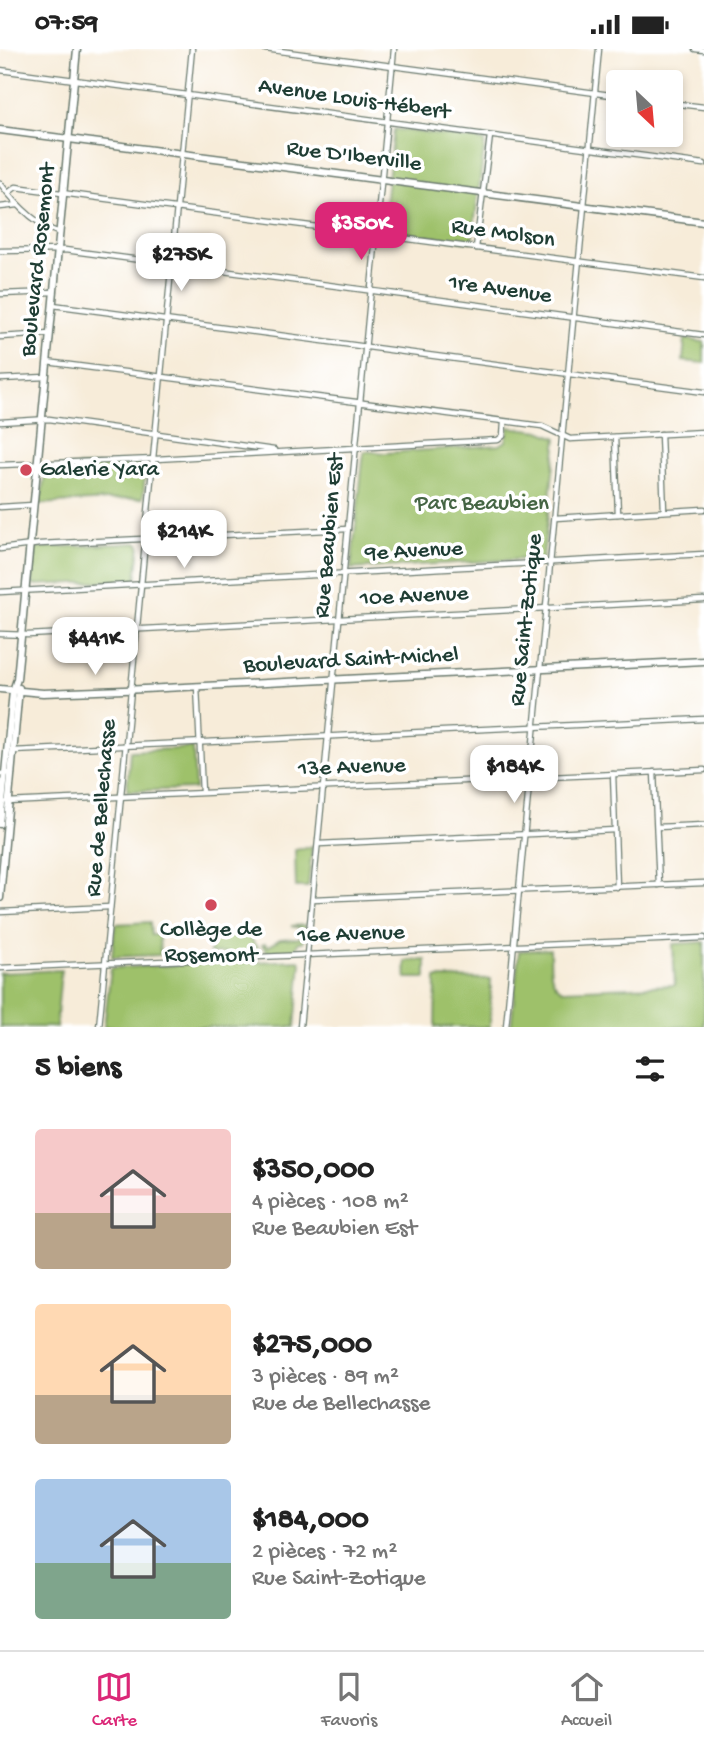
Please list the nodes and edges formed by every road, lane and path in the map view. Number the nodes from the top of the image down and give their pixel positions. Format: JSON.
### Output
{"nodes":[{"id":1,"x":76,"y":49,"type":"edge"},
{"id":2,"x":192,"y":49,"type":"edge"},
{"id":3,"x":265,"y":49,"type":"edge"},
{"id":4,"x":394,"y":49,"type":"edge"},
{"id":5,"x":599,"y":49,"type":"edge"},
{"id":6,"x":695,"y":49,"type":"edge"},
{"id":7,"x":704,"y":50,"type":"edge"},
{"id":8,"x":393,"y":66,"type":"junction"},
{"id":9,"x":0,"y":70,"type":"edge"},
{"id":10,"x":73,"y":81,"type":"junction"},
{"id":11,"x":595,"y":93,"type":"junction"},
{"id":12,"x":606,"y":94,"type":"edge"},
{"id":13,"x":187,"y":96,"type":"junction"},
{"id":14,"x":683,"y":105,"type":"edge"},
{"id":15,"x":704,"y":107,"type":"edge"},
{"id":16,"x":387,"y":122,"type":"junction"},
{"id":17,"x":0,"y":129,"type":"edge"},
{"id":18,"x":490,"y":136,"type":"junction"},
{"id":19,"x":69,"y":137,"type":"junction"},
{"id":20,"x":590,"y":149,"type":"junction"},
{"id":21,"x":182,"y":152,"type":"junction"},
{"id":22,"x":704,"y":164,"type":"edge"},
{"id":23,"x":381,"y":178,"type":"junction"},
{"id":24,"x":0,"y":183,"type":"edge"},
{"id":25,"x":484,"y":192,"type":"junction"},
{"id":26,"x":8,"y":193,"type":"junction"},
{"id":27,"x":63,"y":193,"type":"junction"},
{"id":28,"x":18,"y":205,"type":"junction"},
{"id":29,"x":584,"y":205,"type":"junction"},
{"id":30,"x":0,"y":207,"type":"edge"},
{"id":31,"x":176,"y":209,"type":"junction"},
{"id":32,"x":704,"y":222,"type":"edge"},
{"id":33,"x":60,"y":233,"type":"junction"},
{"id":34,"x":377,"y":235,"type":"junction"},
{"id":35,"x":476,"y":248,"type":"junction"},
{"id":36,"x":58,"y":250,"type":"junction"},
{"id":37,"x":0,"y":251,"type":"edge"},
{"id":38,"x":579,"y":262,"type":"junction"},
{"id":39,"x":172,"y":264,"type":"junction"},
{"id":40,"x":704,"y":278,"type":"edge"},
{"id":41,"x":371,"y":291,"type":"junction"},
{"id":42,"x":54,"y":292,"type":"junction"},
{"id":43,"x":0,"y":294,"type":"edge"},
{"id":44,"x":52,"y":305,"type":"junction"},
{"id":45,"x":574,"y":318,"type":"junction"},
{"id":46,"x":166,"y":321,"type":"junction"},
{"id":47,"x":50,"y":334,"type":"junction"},
{"id":48,"x":704,"y":335,"type":"edge"},
{"id":49,"x":0,"y":337,"type":"edge"},
{"id":50,"x":366,"y":347,"type":"junction"},
{"id":51,"x":47,"y":362,"type":"junction"},
{"id":52,"x":568,"y":375,"type":"junction"},
{"id":53,"x":46,"y":377,"type":"junction"},
{"id":54,"x":161,"y":377,"type":"junction"},
{"id":55,"x":0,"y":379,"type":"edge"},
{"id":56,"x":704,"y":392,"type":"edge"},
{"id":57,"x":360,"y":404,"type":"junction"},
{"id":58,"x":42,"y":420,"type":"junction"},
{"id":59,"x":0,"y":422,"type":"edge"},
{"id":60,"x":504,"y":423,"type":"junction"},
{"id":61,"x":704,"y":432,"type":"edge"},
{"id":62,"x":156,"y":433,"type":"junction"},
{"id":63,"x":661,"y":435,"type":"junction"},
{"id":64,"x":563,"y":436,"type":"junction"},
{"id":65,"x":615,"y":437,"type":"junction"},
{"id":66,"x":356,"y":448,"type":"junction"},
{"id":67,"x":282,"y":451,"type":"junction"},
{"id":68,"x":154,"y":460,"type":"junction"},
{"id":69,"x":38,"y":464,"type":"junction"},
{"id":70,"x":0,"y":465,"type":"edge"},
{"id":71,"x":33,"y":505,"type":"junction"},
{"id":72,"x":0,"y":507,"type":"edge"},
{"id":73,"x":704,"y":509,"type":"edge"},
{"id":74,"x":664,"y":511,"type":"junction"},
{"id":75,"x":618,"y":514,"type":"junction"},
{"id":76,"x":555,"y":517,"type":"junction"},
{"id":77,"x":348,"y":529,"type":"junction"},
{"id":78,"x":145,"y":539,"type":"junction"},
{"id":79,"x":30,"y":546,"type":"junction"},
{"id":80,"x":0,"y":549,"type":"edge"},
{"id":81,"x":704,"y":554,"type":"edge"},
{"id":82,"x":550,"y":563,"type":"junction"},
{"id":83,"x":345,"y":573,"type":"junction"},
{"id":84,"x":141,"y":584,"type":"junction"},
{"id":85,"x":25,"y":590,"type":"junction"},
{"id":86,"x":0,"y":592,"type":"edge"},
{"id":87,"x":704,"y":600,"type":"edge"},
{"id":88,"x":546,"y":608,"type":"junction"},
{"id":89,"x":341,"y":618,"type":"junction"},
{"id":90,"x":137,"y":630,"type":"junction"},
{"id":91,"x":0,"y":634,"type":"edge"},
{"id":92,"x":21,"y":634,"type":"junction"},
{"id":93,"x":704,"y":661,"type":"edge"},
{"id":94,"x":540,"y":669,"type":"junction"},
{"id":95,"x":335,"y":680,"type":"junction"},
{"id":96,"x":197,"y":687,"type":"junction"},
{"id":97,"x":0,"y":689,"type":"edge"},
{"id":98,"x":131,"y":689,"type":"junction"},
{"id":99,"x":16,"y":692,"type":"junction"},
{"id":100,"x":704,"y":719,"type":"edge"},
{"id":101,"x":534,"y":727,"type":"junction"},
{"id":102,"x":329,"y":736,"type":"junction"},
{"id":103,"x":200,"y":743,"type":"junction"},
{"id":104,"x":125,"y":747,"type":"junction"},
{"id":105,"x":10,"y":751,"type":"junction"},
{"id":106,"x":704,"y":770,"type":"edge"},
{"id":107,"x":654,"y":772,"type":"junction"},
{"id":108,"x":6,"y":774,"type":"edge"},
{"id":109,"x":613,"y":774,"type":"junction"},
{"id":110,"x":530,"y":778,"type":"junction"},
{"id":111,"x":324,"y":787,"type":"junction"},
{"id":112,"x":202,"y":792,"type":"junction"},
{"id":113,"x":121,"y":797,"type":"junction"},
{"id":114,"x":6,"y":802,"type":"junction"},
{"id":115,"x":0,"y":821,"type":"edge"},
{"id":116,"x":704,"y":825,"type":"edge"},
{"id":117,"x":657,"y":827,"type":"junction"},
{"id":118,"x":615,"y":830,"type":"junction"},
{"id":119,"x":524,"y":834,"type":"junction"},
{"id":120,"x":318,"y":844,"type":"junction"},
{"id":121,"x":2,"y":864,"type":"edge"},
{"id":122,"x":704,"y":883,"type":"edge"},
{"id":123,"x":659,"y":885,"type":"junction"},
{"id":124,"x":617,"y":887,"type":"junction"},
{"id":125,"x":518,"y":891,"type":"junction"},
{"id":126,"x":0,"y":898,"type":"edge"},
{"id":127,"x":313,"y":899,"type":"junction"},
{"id":128,"x":110,"y":907,"type":"junction"},
{"id":129,"x":0,"y":912,"type":"edge"},
{"id":130,"x":704,"y":938,"type":"edge"},
{"id":131,"x":513,"y":946,"type":"junction"},
{"id":132,"x":307,"y":955,"type":"junction"},
{"id":133,"x":105,"y":963,"type":"junction"},
{"id":134,"x":0,"y":968,"type":"edge"},
{"id":135,"x":99,"y":1027,"type":"edge"},
{"id":136,"x":300,"y":1027,"type":"edge"},
{"id":137,"x":506,"y":1027,"type":"edge"}],
"edges":[{"from":1,"to":10,"type":"main road","name":"Boulevard Rosemont"},
{"from":2,"to":13,"type":"street","name":"Rue de Bellechasse"},
{"from":3,"to":8,"type":"street"},
{"from":4,"to":8,"type":"street","name":"Rue Beaubien Est"},
{"from":5,"to":11,"type":"street","name":"Rue Saint-Zotique"},
{"from":6,"to":7,"type":"street"},
{"from":8,"to":11,"type":"street"},
{"from":8,"to":16,"type":"street","name":"Rue Beaubien Est"},
{"from":9,"to":10,"type":"street","name":"Avenue Louis-Hébert"},
{"from":10,"to":13,"type":"street","name":"Avenue Louis-Hébert"},
{"from":10,"to":19,"type":"main road","name":"Boulevard Rosemont"},
{"from":11,"to":12,"type":"street"},
{"from":11,"to":20,"type":"street","name":"Rue Saint-Zotique"},
{"from":13,"to":16,"type":"street","name":"Avenue Louis-Hébert"},
{"from":13,"to":21,"type":"street","name":"Rue de Bellechasse"},
{"from":14,"to":15,"type":"street"},
{"from":16,"to":18,"type":"street","name":"Avenue Louis-Hébert"},
{"from":16,"to":23,"type":"street","name":"Rue Beaubien Est"},
{"from":17,"to":19,"type":"main road","name":"Rue D'Iberville"},
{"from":18,"to":20,"type":"street","name":"Avenue Louis-Hébert"},
{"from":18,"to":25,"type":"street"},
{"from":19,"to":21,"type":"main road","name":"Rue D'Iberville"},
{"from":19,"to":27,"type":"main road","name":"Boulevard Rosemont"},
{"from":20,"to":22,"type":"street","name":"Avenue Louis-Hébert"},
{"from":20,"to":29,"type":"street","name":"Rue Saint-Zotique"},
{"from":21,"to":23,"type":"main road","name":"Rue D'Iberville"},
{"from":21,"to":31,"type":"street","name":"Rue de Bellechasse"},
{"from":23,"to":25,"type":"main road","name":"Rue D'Iberville"},
{"from":23,"to":34,"type":"street","name":"Rue Beaubien Est"},
{"from":24,"to":26,"type":"street"},
{"from":25,"to":29,"type":"main road","name":"Rue D'Iberville"},
{"from":25,"to":35,"type":"street"},
{"from":26,"to":27,"type":"street","name":"Rue Molson"},
{"from":26,"to":28,"type":"street"},
{"from":27,"to":31,"type":"street","name":"Rue Molson"},
{"from":27,"to":33,"type":"main road","name":"Boulevard Rosemont"},
{"from":28,"to":30,"type":"street"},
{"from":28,"to":33,"type":"street"},
{"from":29,"to":32,"type":"main road","name":"Rue D'Iberville"},
{"from":29,"to":38,"type":"street","name":"Rue Saint-Zotique"},
{"from":31,"to":34,"type":"street","name":"Rue Molson"},
{"from":31,"to":39,"type":"street","name":"Rue de Bellechasse"},
{"from":33,"to":36,"type":"main road","name":"Boulevard Rosemont"},
{"from":34,"to":35,"type":"street","name":"Rue Molson"},
{"from":34,"to":41,"type":"street","name":"Rue Beaubien Est"},
{"from":35,"to":38,"type":"street","name":"Rue Molson"},
{"from":36,"to":37,"type":"street","name":"1re Avenue"},
{"from":36,"to":39,"type":"street","name":"1re Avenue"},
{"from":36,"to":42,"type":"main road","name":"Boulevard Rosemont"},
{"from":38,"to":40,"type":"street","name":"Rue Molson"},
{"from":38,"to":45,"type":"street","name":"Rue Saint-Zotique"},
{"from":39,"to":41,"type":"street","name":"1re Avenue"},
{"from":39,"to":46,"type":"street","name":"Rue de Bellechasse"},
{"from":41,"to":45,"type":"street","name":"1re Avenue"},
{"from":41,"to":50,"type":"street","name":"Rue Beaubien Est"},
{"from":42,"to":43,"type":"street"},
{"from":42,"to":44,"type":"main road","name":"Boulevard Rosemont"},
{"from":44,"to":46,"type":"street"},
{"from":44,"to":47,"type":"main road","name":"Boulevard Rosemont"},
{"from":45,"to":48,"type":"street","name":"1re Avenue"},
{"from":45,"to":52,"type":"street","name":"Rue Saint-Zotique"},
{"from":46,"to":50,"type":"street"},
{"from":46,"to":54,"type":"street","name":"Rue de Bellechasse"},
{"from":47,"to":49,"type":"street"},
{"from":47,"to":51,"type":"main road","name":"Boulevard Rosemont"},
{"from":50,"to":52,"type":"street"},
{"from":50,"to":57,"type":"street","name":"Rue Beaubien Est"},
{"from":51,"to":53,"type":"main road","name":"Boulevard Rosemont"},
{"from":51,"to":54,"type":"street"},
{"from":52,"to":56,"type":"street"},
{"from":52,"to":64,"type":"street","name":"Rue Saint-Zotique"},
{"from":53,"to":55,"type":"street"},
{"from":53,"to":58,"type":"main road","name":"Boulevard Rosemont"},
{"from":54,"to":57,"type":"street"},
{"from":54,"to":62,"type":"street","name":"Rue de Bellechasse"},
{"from":57,"to":60,"type":"street"},
{"from":57,"to":66,"type":"street","name":"Rue Beaubien Est"},
{"from":58,"to":59,"type":"street"},
{"from":58,"to":62,"type":"street"},
{"from":58,"to":69,"type":"main road","name":"Boulevard Rosemont"},
{"from":60,"to":64,"type":"street"},
{"from":60,"to":66,"type":"street"},
{"from":61,"to":63,"type":"street"},
{"from":62,"to":67,"type":"street"},
{"from":62,"to":68,"type":"street","name":"Rue de Bellechasse"},
{"from":63,"to":65,"type":"street"},
{"from":63,"to":74,"type":"street"},
{"from":64,"to":65,"type":"street"},
{"from":64,"to":76,"type":"street","name":"Rue Saint-Zotique"},
{"from":65,"to":75,"type":"street"},
{"from":66,"to":67,"type":"street"},
{"from":66,"to":77,"type":"street","name":"Rue Beaubien Est"},
{"from":67,"to":68,"type":"street"},
{"from":68,"to":69,"type":"street"},
{"from":68,"to":78,"type":"street","name":"Rue de Bellechasse"},
{"from":69,"to":70,"type":"street"},
{"from":69,"to":71,"type":"main road","name":"Boulevard Rosemont"},
{"from":71,"to":72,"type":"street"},
{"from":71,"to":79,"type":"main road","name":"Boulevard Rosemont"},
{"from":73,"to":74,"type":"street"},
{"from":74,"to":75,"type":"street"},
{"from":75,"to":76,"type":"street"},
{"from":76,"to":82,"type":"street","name":"Rue Saint-Zotique"},
{"from":77,"to":78,"type":"street"},
{"from":77,"to":83,"type":"street","name":"Rue Beaubien Est"},
{"from":78,"to":79,"type":"street"},
{"from":78,"to":84,"type":"street","name":"Rue de Bellechasse"},
{"from":79,"to":80,"type":"street"},
{"from":79,"to":85,"type":"main road","name":"Boulevard Rosemont"},
{"from":81,"to":82,"type":"street","name":"9e Avenue"},
{"from":82,"to":83,"type":"street","name":"9e Avenue"},
{"from":82,"to":88,"type":"street","name":"Rue Saint-Zotique"},
{"from":83,"to":84,"type":"street","name":"9e Avenue"},
{"from":83,"to":89,"type":"street","name":"Rue Beaubien Est"},
{"from":84,"to":85,"type":"street","name":"9e Avenue"},
{"from":84,"to":90,"type":"street","name":"Rue de Bellechasse"},
{"from":85,"to":86,"type":"street","name":"9e Avenue"},
{"from":85,"to":92,"type":"main road","name":"Boulevard Rosemont"},
{"from":87,"to":88,"type":"street","name":"10e Avenue"},
{"from":88,"to":89,"type":"street","name":"10e Avenue"},
{"from":88,"to":94,"type":"street","name":"Rue Saint-Zotique"},
{"from":89,"to":90,"type":"street","name":"10e Avenue"},
{"from":89,"to":95,"type":"street","name":"Rue Beaubien Est"},
{"from":90,"to":92,"type":"street","name":"10e Avenue"},
{"from":90,"to":98,"type":"street","name":"Rue de Bellechasse"},
{"from":91,"to":92,"type":"street","name":"10e Avenue"},
{"from":92,"to":99,"type":"main road","name":"Boulevard Rosemont"},
{"from":93,"to":94,"type":"main road","name":"Boulevard Saint-Michel"},
{"from":94,"to":95,"type":"main road","name":"Boulevard Saint-Michel"},
{"from":94,"to":101,"type":"street","name":"Rue Saint-Zotique"},
{"from":95,"to":96,"type":"main road","name":"Boulevard Saint-Michel"},
{"from":95,"to":102,"type":"street","name":"Rue Beaubien Est"},
{"from":96,"to":98,"type":"main road","name":"Boulevard Saint-Michel"},
{"from":96,"to":103,"type":"street"},
{"from":97,"to":99,"type":"main road","name":"Boulevard Saint-Michel"},
{"from":98,"to":99,"type":"main road","name":"Boulevard Saint-Michel"},
{"from":98,"to":104,"type":"street","name":"Rue de Bellechasse"},
{"from":99,"to":105,"type":"main road","name":"Boulevard Rosemont"},
{"from":99,"to":105,"type":"main road","name":"Boulevard Rosemont"},
{"from":100,"to":101,"type":"street"},
{"from":101,"to":102,"type":"street"},
{"from":101,"to":110,"type":"street","name":"Rue Saint-Zotique"},
{"from":102,"to":103,"type":"street"},
{"from":102,"to":111,"type":"street","name":"Rue Beaubien Est"},
{"from":103,"to":104,"type":"street"},
{"from":103,"to":112,"type":"street"},
{"from":104,"to":105,"type":"street"},
{"from":104,"to":113,"type":"street","name":"Rue de Bellechasse"},
{"from":105,"to":108,"type":"main road","name":"Boulevard Rosemont"},
{"from":106,"to":107,"type":"street","name":"13e Avenue"},
{"from":107,"to":109,"type":"street","name":"13e Avenue"},
{"from":107,"to":117,"type":"street"},
{"from":108,"to":114,"type":"main road","name":"Boulevard Rosemont"},
{"from":109,"to":110,"type":"street","name":"13e Avenue"},
{"from":109,"to":118,"type":"street"},
{"from":110,"to":111,"type":"street","name":"13e Avenue"},
{"from":110,"to":119,"type":"street","name":"Rue Saint-Zotique"},
{"from":111,"to":112,"type":"street","name":"13e Avenue"},
{"from":111,"to":120,"type":"street","name":"Rue Beaubien Est"},
{"from":112,"to":113,"type":"street","name":"13e Avenue"},
{"from":113,"to":114,"type":"street","name":"13e Avenue"},
{"from":113,"to":128,"type":"street","name":"Rue de Bellechasse"},
{"from":114,"to":115,"type":"main road","name":"Boulevard Rosemont"},
{"from":114,"to":121,"type":"main road","name":"Boulevard Rosemont"},
{"from":116,"to":117,"type":"street"},
{"from":117,"to":123,"type":"street"},
{"from":118,"to":119,"type":"street"},
{"from":118,"to":124,"type":"street"},
{"from":119,"to":120,"type":"street"},
{"from":119,"to":125,"type":"street","name":"Rue Saint-Zotique"},
{"from":120,"to":127,"type":"street","name":"Rue Beaubien Est"},
{"from":121,"to":126,"type":"main road","name":"Boulevard Rosemont"},
{"from":122,"to":123,"type":"street"},
{"from":123,"to":124,"type":"street"},
{"from":124,"to":125,"type":"street"},
{"from":125,"to":127,"type":"street"},
{"from":125,"to":131,"type":"street","name":"Rue Saint-Zotique"},
{"from":127,"to":132,"type":"street","name":"Rue Beaubien Est"},
{"from":128,"to":129,"type":"street"},
{"from":128,"to":133,"type":"street","name":"Rue de Bellechasse"},
{"from":130,"to":131,"type":"street","name":"16e Avenue"},
{"from":131,"to":132,"type":"street","name":"16e Avenue"},
{"from":131,"to":137,"type":"street","name":"Rue Saint-Zotique"},
{"from":132,"to":133,"type":"street","name":"16e Avenue"},
{"from":132,"to":136,"type":"street","name":"Rue Beaubien Est"},
{"from":133,"to":134,"type":"street","name":"16e Avenue"},
{"from":133,"to":135,"type":"street","name":"Rue de Bellechasse"}]}
